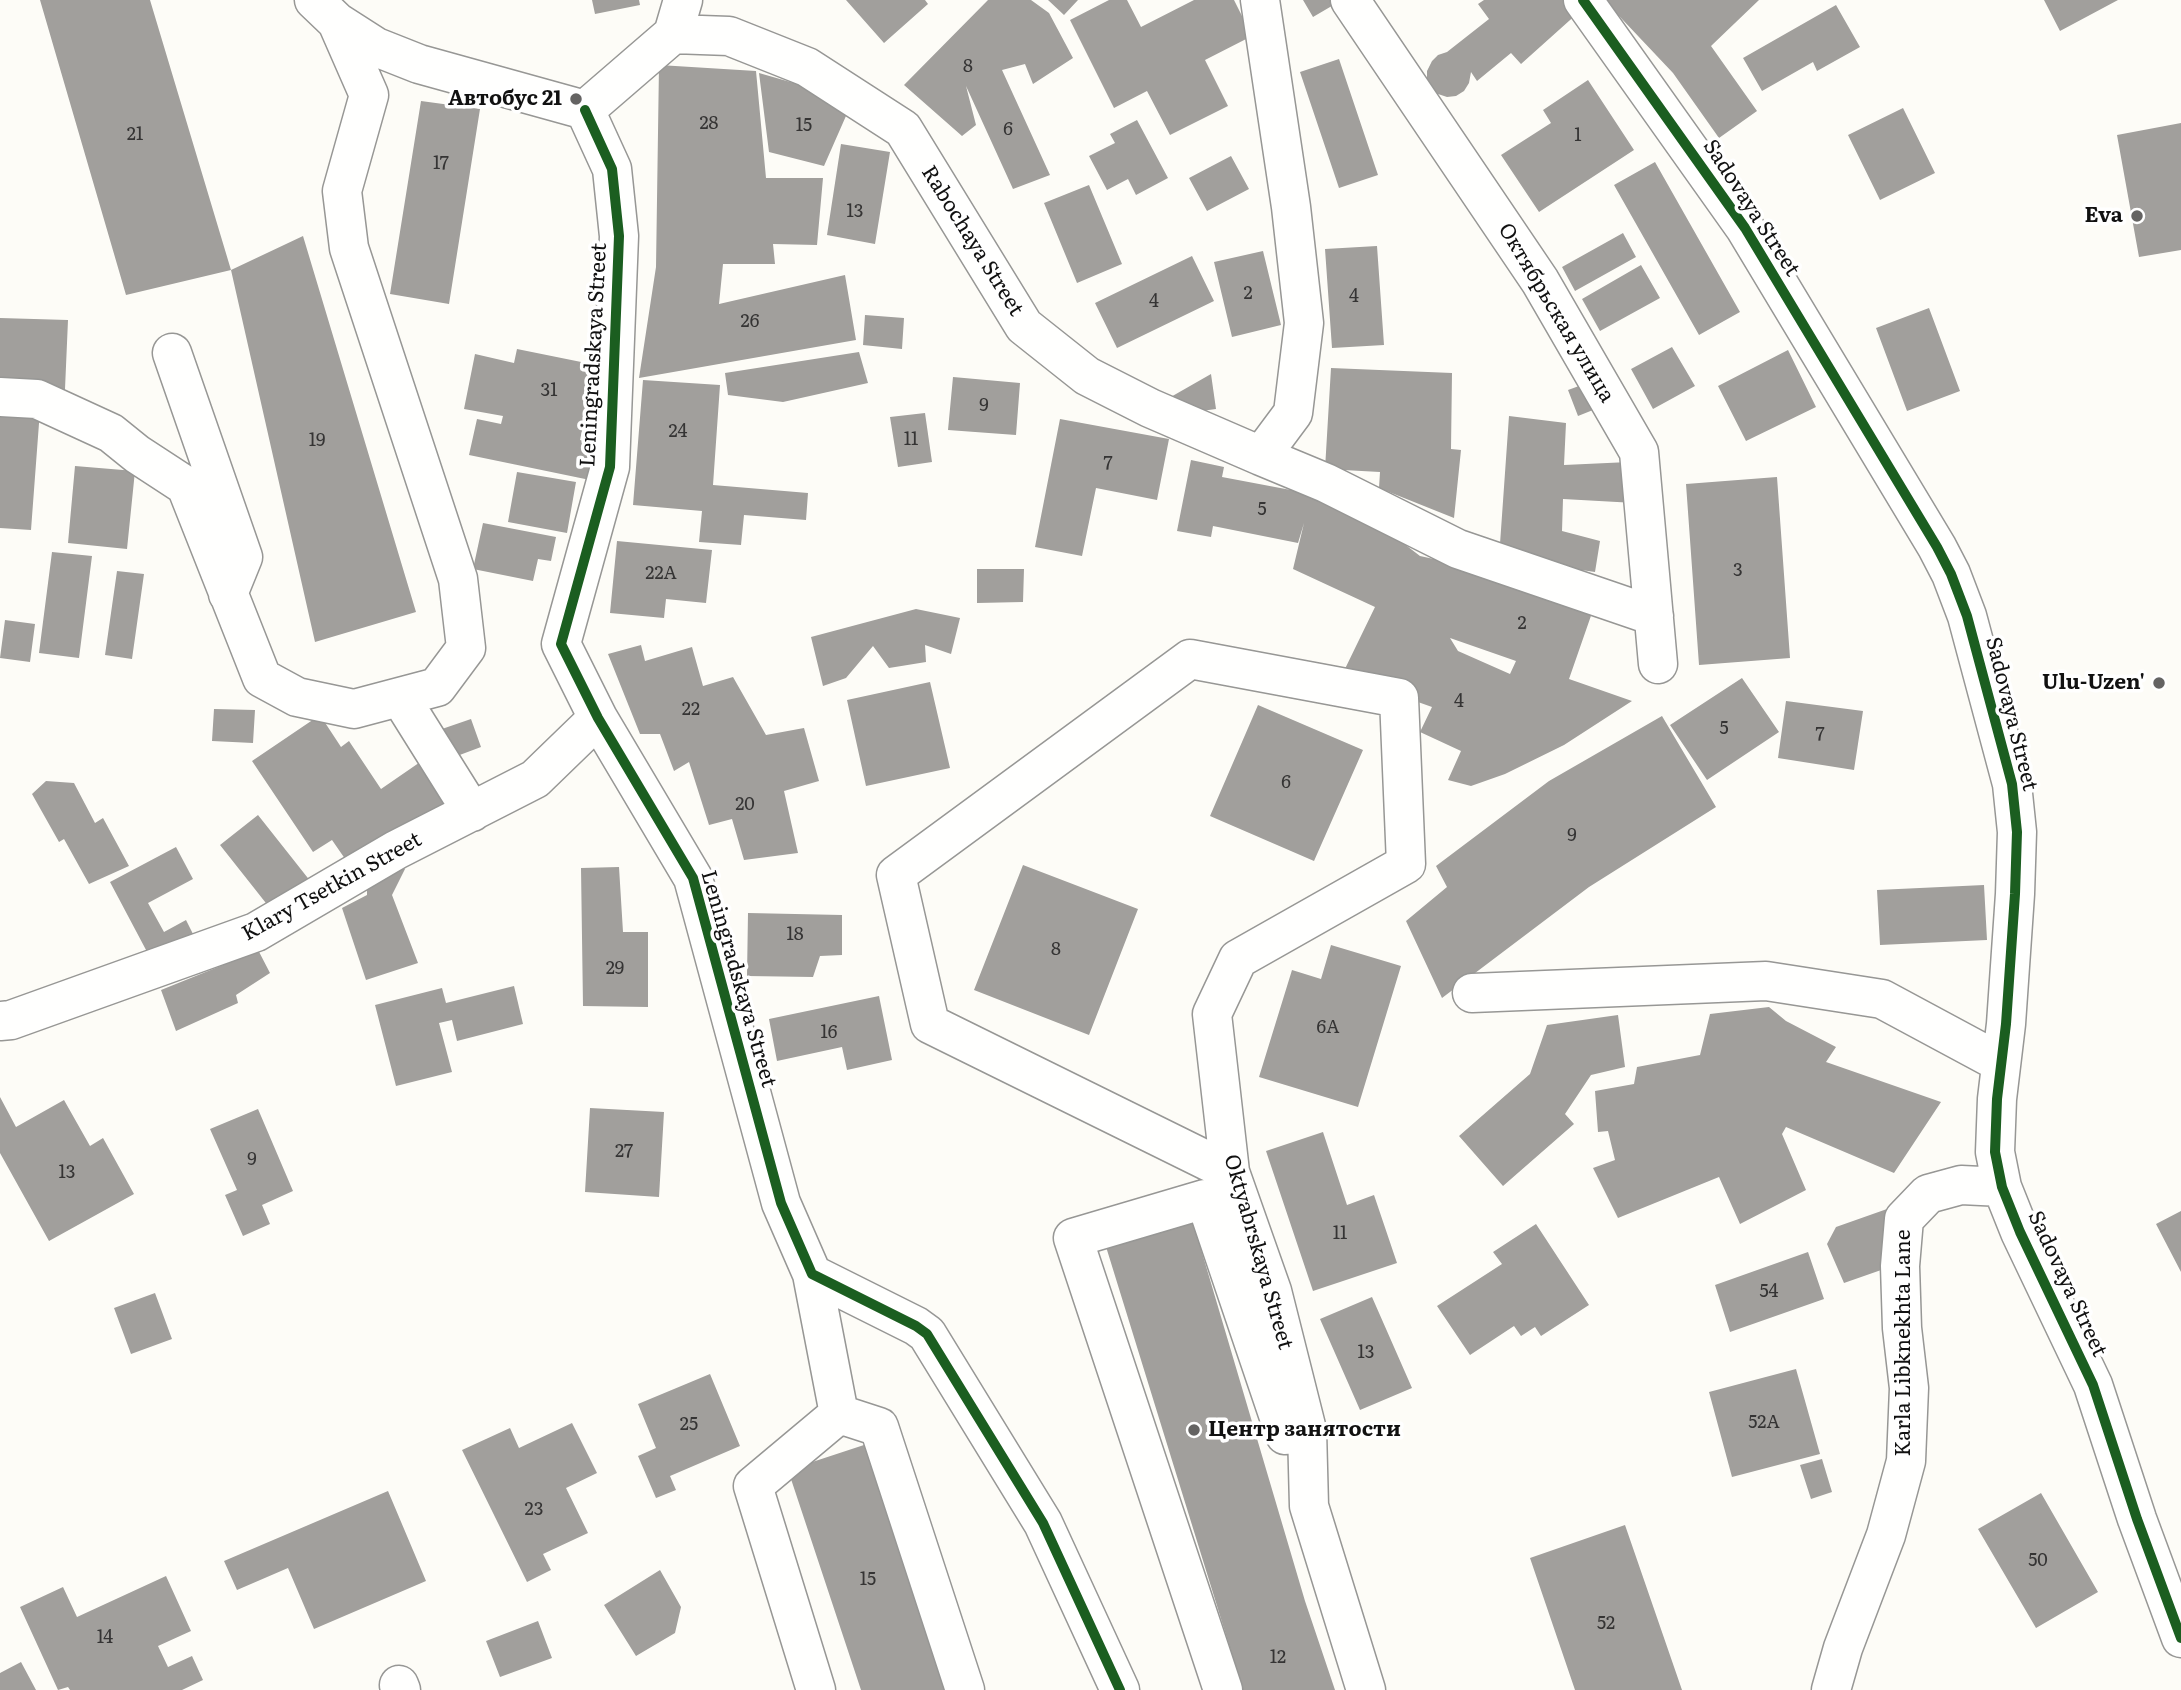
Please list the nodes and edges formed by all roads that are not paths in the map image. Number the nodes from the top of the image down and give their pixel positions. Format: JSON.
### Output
{"nodes":[{"id":1,"x":1260,"y":0,"type":"edge"},
{"id":2,"x":1350,"y":0,"type":"edge"},
{"id":3,"x":1583,"y":0,"type":"edge"},
{"id":4,"x":326,"y":11,"type":"edge"},
{"id":5,"x":678,"y":17,"type":"edge"},
{"id":6,"x":585,"y":110,"type":"junction"},
{"id":7,"x":172,"y":354,"type":"dead end"},
{"id":8,"x":0,"y":397,"type":"edge"},
{"id":9,"x":1261,"y":456,"type":"junction"},
{"id":10,"x":228,"y":594,"type":"junction"},
{"id":11,"x":1654,"y":615,"type":"junction"},
{"id":12,"x":1658,"y":663,"type":"dead end"},
{"id":13,"x":400,"y":697,"type":"junction"},
{"id":14,"x":598,"y":718,"type":"junction"},
{"id":15,"x":472,"y":812,"type":"junction"},
{"id":16,"x":1472,"y":993,"type":"dead end"},
{"id":17,"x":0,"y":1021,"type":"edge"},
{"id":18,"x":2001,"y":1063,"type":"junction"},
{"id":19,"x":1230,"y":1172,"type":"junction"},
{"id":20,"x":2002,"y":1187,"type":"junction"},
{"id":21,"x":812,"y":1274,"type":"junction"},
{"id":22,"x":838,"y":1414,"type":"junction"},
{"id":23,"x":1309,"y":1506,"type":"junction"},
{"id":24,"x":2181,"y":1638,"type":"edge"},
{"id":25,"x":816,"y":1690,"type":"edge"},
{"id":26,"x":965,"y":1690,"type":"edge"},
{"id":27,"x":1120,"y":1690,"type":"edge"},
{"id":28,"x":1223,"y":1690,"type":"edge"},
{"id":29,"x":1366,"y":1690,"type":"edge"},
{"id":30,"x":1831,"y":1690,"type":"edge"}],
"edges":[{"from":1,"to":9,"type":"street"},
{"from":2,"to":11,"type":"street","name":"Октябрьская улица"},
{"from":3,"to":18,"type":"street","name":"Sadovaya Street"},
{"from":4,"to":6,"type":"street"},
{"from":4,"to":13,"type":"street"},
{"from":5,"to":6,"type":"street","name":"Rabochaya Street"},
{"from":5,"to":9,"type":"street","name":"Rabochaya Street"},
{"from":6,"to":14,"type":"street","name":"Leningradskaya Street"},
{"from":7,"to":10,"type":"street"},
{"from":8,"to":10,"type":"street"},
{"from":9,"to":11,"type":"street","name":"Rabochaya Street"},
{"from":10,"to":13,"type":"street"},
{"from":11,"to":12,"type":"street","name":"Октябрьская улица"},
{"from":13,"to":15,"type":"street"},
{"from":14,"to":15,"type":"street","name":"Klary Tsetkin Street"},
{"from":14,"to":21,"type":"street","name":"Leningradskaya Street"},
{"from":15,"to":17,"type":"street","name":"Klary Tsetkin Street"},
{"from":16,"to":18,"type":"street"},
{"from":18,"to":20,"type":"street","name":"Sadovaya Street"},
{"from":19,"to":19,"type":"street","name":"Oktyabrskaya Street"},
{"from":19,"to":23,"type":"street","name":"Oktyabrskaya Street"},
{"from":20,"to":24,"type":"street","name":"Sadovaya Street"},
{"from":20,"to":30,"type":"street","name":"Karla Libknekhta Lane"},
{"from":21,"to":22,"type":"street","name":"Leningradskaya Street"},
{"from":21,"to":27,"type":"street"},
{"from":22,"to":25,"type":"street"},
{"from":22,"to":26,"type":"street"},
{"from":23,"to":28,"type":"street"},
{"from":23,"to":29,"type":"street","name":"Oktyabrskaya Street"}]}
